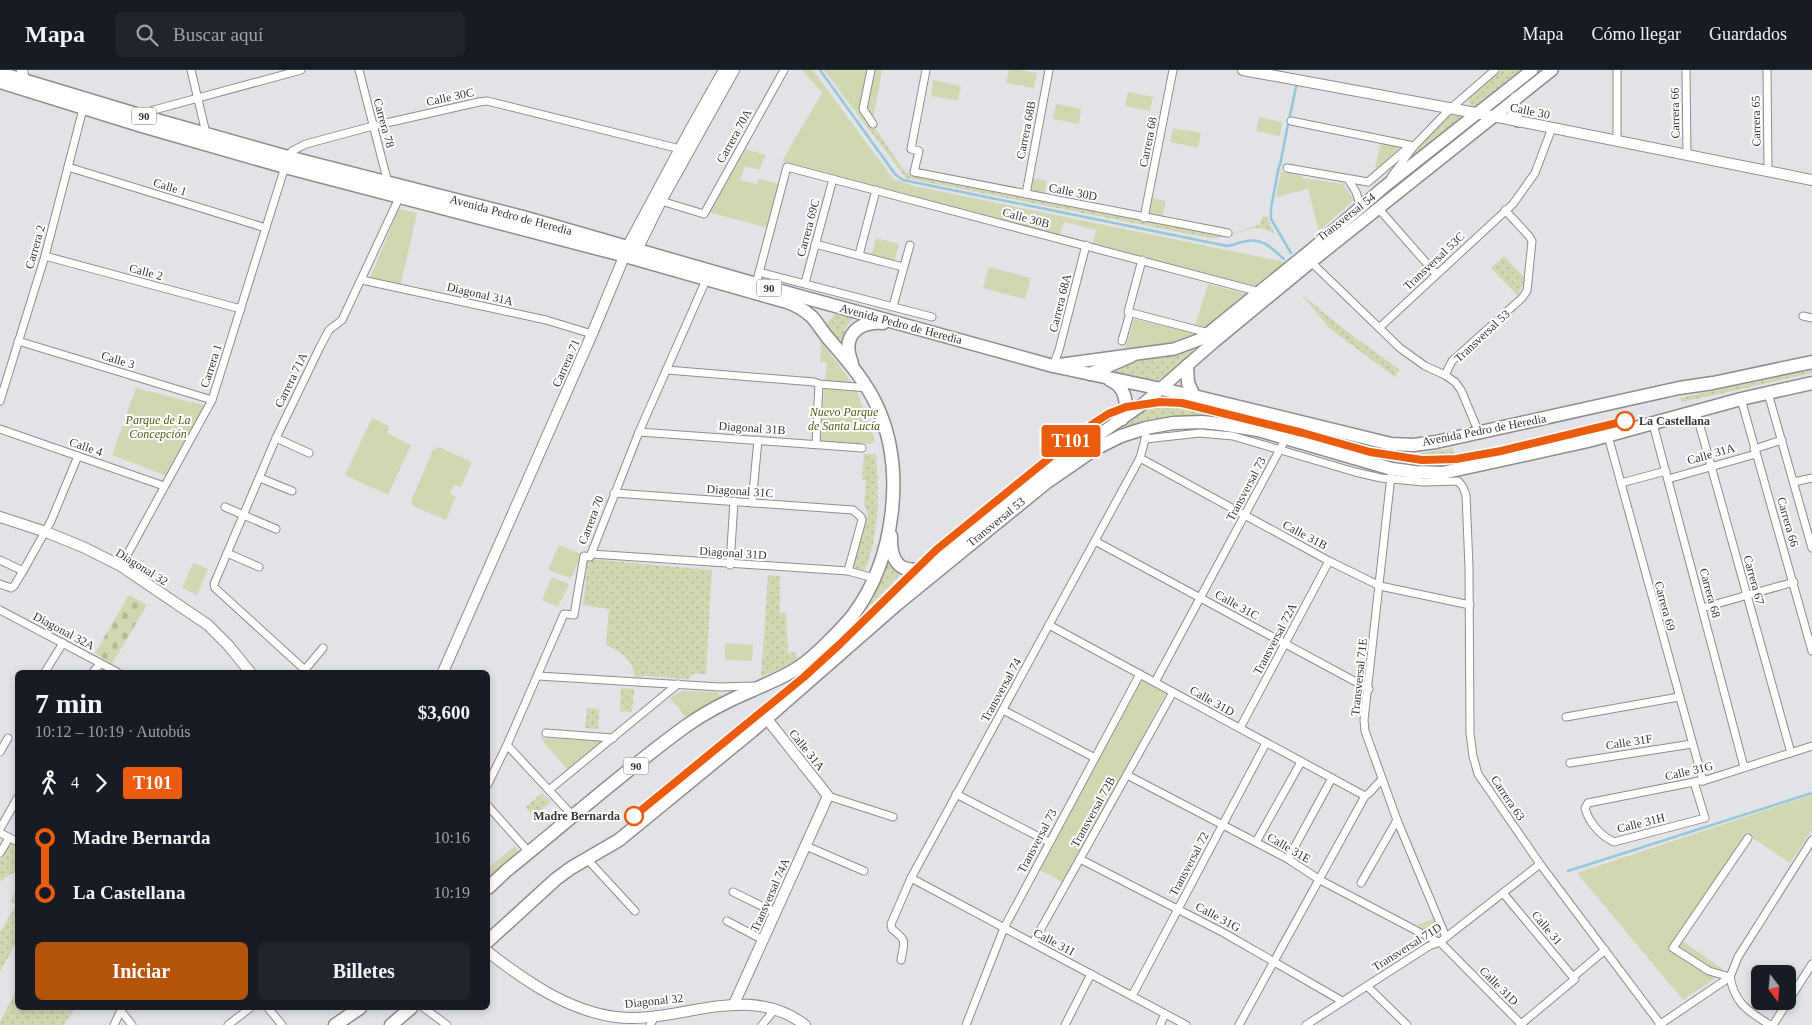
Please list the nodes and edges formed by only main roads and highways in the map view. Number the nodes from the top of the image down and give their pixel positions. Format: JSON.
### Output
{"nodes":[{"id":1,"x":1532,"y":70,"type":"edge"},
{"id":2,"x":1552,"y":70,"type":"edge"},
{"id":3,"x":0,"y":73,"type":"edge"},
{"id":4,"x":23,"y":75,"type":"edge"},
{"id":5,"x":0,"y":82,"type":"edge"},
{"id":6,"x":1518,"y":97,"type":"junction"},
{"id":7,"x":84,"y":103,"type":"junction"},
{"id":8,"x":1518,"y":121,"type":"road end"},
{"id":9,"x":144,"y":122,"type":"junction"},
{"id":10,"x":287,"y":162,"type":"junction"},
{"id":11,"x":631,"y":253,"type":"junction"},
{"id":12,"x":1307,"y":261,"type":"junction"},
{"id":13,"x":1291,"y":273,"type":"junction"},
{"id":14,"x":901,"y":324,"type":"junction"},
{"id":15,"x":1131,"y":356,"type":"junction"},
{"id":16,"x":1812,"y":362,"type":"edge"},
{"id":17,"x":1053,"y":366,"type":"junction"},
{"id":18,"x":1186,"y":366,"type":"junction"},
{"id":19,"x":855,"y":370,"type":"junction"},
{"id":20,"x":1090,"y":374,"type":"junction"},
{"id":21,"x":1106,"y":378,"type":"junction"},
{"id":22,"x":1812,"y":382,"type":"edge"},
{"id":23,"x":1160,"y":388,"type":"junction"},
{"id":24,"x":1194,"y":396,"type":"junction"},
{"id":25,"x":1122,"y":419,"type":"junction"},
{"id":26,"x":891,"y":508,"type":"junction"},
{"id":27,"x":944,"y":565,"type":"junction"},
{"id":28,"x":928,"y":568,"type":"junction"},
{"id":29,"x":859,"y":636,"type":"junction"},
{"id":30,"x":490,"y":886,"type":"edge"},
{"id":31,"x":490,"y":939,"type":"edge"},
{"id":32,"x":344,"y":1010,"type":"edge"},
{"id":33,"x":357,"y":1010,"type":"edge"},
{"id":34,"x":409,"y":1010,"type":"edge"},
{"id":35,"x":325,"y":1025,"type":"edge"},
{"id":36,"x":335,"y":1025,"type":"edge"},
{"id":37,"x":390,"y":1025,"type":"edge"}],
"edges":[{"from":1,"to":12,"type":"main road","name":"Transversal 54"},
{"from":2,"to":6,"type":"main road","name":"Transversal 54"},
{"from":3,"to":4,"type":"highway","name":"Avenida Pedro de Heredia","number":"90"},
{"from":4,"to":7,"type":"highway","name":"Avenida Pedro de Heredia","number":"90"},
{"from":5,"to":7,"type":"highway","name":"Avenida Pedro de Heredia","number":"90"},
{"from":6,"to":8,"type":"main road"},
{"from":6,"to":12,"type":"main road","name":"Transversal 54"},
{"from":7,"to":9,"type":"highway","name":"Avenida Pedro de Heredia","number":"90"},
{"from":9,"to":10,"type":"highway","name":"Avenida Pedro de Heredia","number":"90"},
{"from":9,"to":10,"type":"highway","name":"Avenida Pedro de Heredia","number":"90"},
{"from":10,"to":11,"type":"highway","name":"Avenida Pedro de Heredia","number":"90"},
{"from":10,"to":11,"type":"highway","name":"Avenida Pedro de Heredia","number":"90"},
{"from":11,"to":14,"type":"highway","name":"Avenida Pedro de Heredia","number":"90"},
{"from":11,"to":19,"type":"highway","name":"Avenida Pedro de Heredia","number":"90"},
{"from":12,"to":13,"type":"main road","name":"Transversal 54"},
{"from":13,"to":15,"type":"main road","name":"Transversal 54"},
{"from":13,"to":18,"type":"main road","name":"Transversal 54"},
{"from":14,"to":17,"type":"highway","name":"Avenida Pedro de Heredia","number":"90"},
{"from":14,"to":19,"type":"highway"},
{"from":15,"to":17,"type":"main road","name":"Transversal 54"},
{"from":15,"to":20,"type":"highway"},
{"from":16,"to":24,"type":"highway","name":"Avenida Pedro de Heredia"},
{"from":17,"to":20,"type":"highway","name":"Avenida Pedro de Heredia","number":"90"},
{"from":18,"to":23,"type":"main road","name":"Transversal 54"},
{"from":18,"to":24,"type":"highway"},
{"from":19,"to":26,"type":"highway","number":"90"},
{"from":20,"to":21,"type":"highway","name":"Avenida Pedro de Heredia","number":"90"},
{"from":21,"to":23,"type":"highway","name":"Avenida Pedro de Heredia","number":"90"},
{"from":21,"to":25,"type":"highway"},
{"from":22,"to":27,"type":"highway","name":"Transversal 53"},
{"from":23,"to":24,"type":"highway","name":"Avenida Pedro de Heredia"},
{"from":23,"to":25,"type":"main road","name":"Transversal 54"},
{"from":25,"to":28,"type":"main road","name":"Transversal 54"},
{"from":26,"to":28,"type":"highway"},
{"from":26,"to":30,"type":"highway","number":"90"},
{"from":27,"to":28,"type":"highway"},
{"from":27,"to":29,"type":"highway","name":"Transversal 53"},
{"from":28,"to":29,"type":"main road","name":"Transversal 54"},
{"from":29,"to":31,"type":"highway","name":"Transversal 53"},
{"from":32,"to":35,"type":"highway"},
{"from":33,"to":36,"type":"highway"},
{"from":34,"to":37,"type":"highway"}]}
